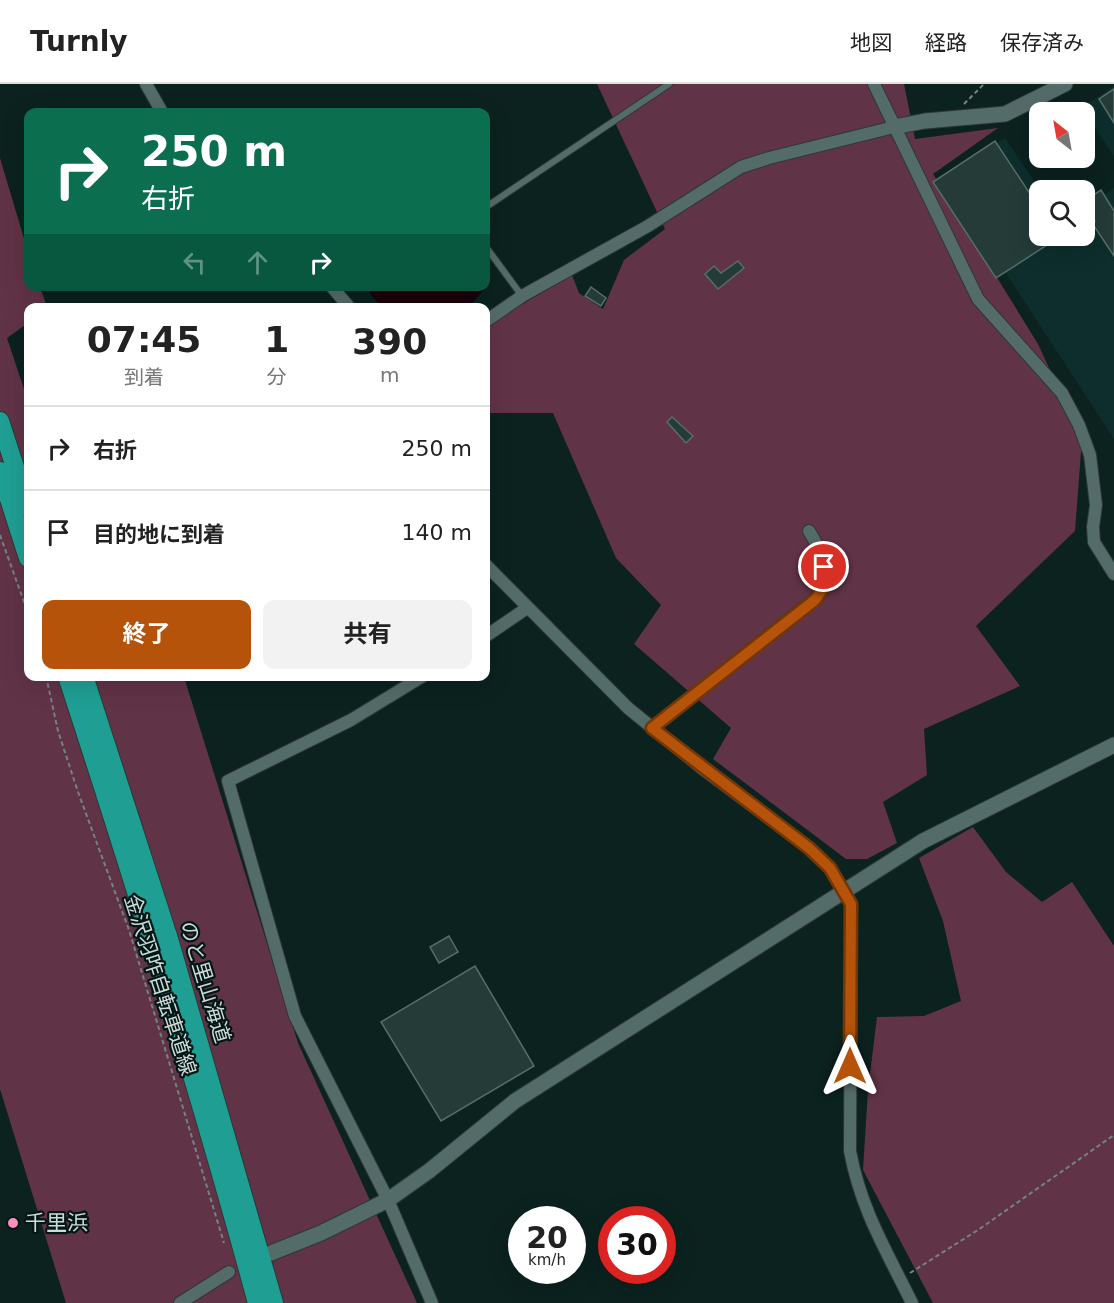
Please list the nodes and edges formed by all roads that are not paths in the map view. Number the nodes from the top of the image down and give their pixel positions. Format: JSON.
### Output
{"nodes":[{"id":1,"x":146,"y":84,"type":"edge"},
{"id":2,"x":669,"y":84,"type":"edge"},
{"id":3,"x":874,"y":84,"type":"edge"},
{"id":4,"x":1065,"y":84,"type":"edge"},
{"id":5,"x":160,"y":108,"type":"edge"},
{"id":6,"x":894,"y":127,"type":"junction"},
{"id":7,"x":490,"y":204,"type":"edge"},
{"id":8,"x":490,"y":252,"type":"edge"},
{"id":9,"x":335,"y":291,"type":"edge"},
{"id":10,"x":522,"y":296,"type":"junction"},
{"id":11,"x":346,"y":303,"type":"edge"},
{"id":12,"x":490,"y":318,"type":"edge"},
{"id":13,"x":0,"y":421,"type":"edge"},
{"id":14,"x":0,"y":471,"type":"edge"},
{"id":15,"x":24,"y":495,"type":"edge"},
{"id":16,"x":809,"y":531,"type":"dead end"},
{"id":17,"x":24,"y":546,"type":"edge"},
{"id":18,"x":490,"y":569,"type":"edge"},
{"id":19,"x":1114,"y":574,"type":"edge"},
{"id":20,"x":527,"y":608,"type":"junction"},
{"id":21,"x":490,"y":633,"type":"edge"},
{"id":22,"x":70,"y":681,"type":"edge"},
{"id":23,"x":86,"y":681,"type":"edge"},
{"id":24,"x":415,"y":681,"type":"edge"},
{"id":25,"x":652,"y":728,"type":"junction"},
{"id":26,"x":1114,"y":745,"type":"edge"},
{"id":27,"x":844,"y":890,"type":"junction"},
{"id":28,"x":388,"y":1200,"type":"junction"},
{"id":29,"x":271,"y":1253,"type":"dead end"},
{"id":30,"x":229,"y":1272,"type":"dead end"},
{"id":31,"x":180,"y":1303,"type":"edge"},
{"id":32,"x":257,"y":1303,"type":"edge"},
{"id":33,"x":274,"y":1303,"type":"edge"},
{"id":34,"x":432,"y":1303,"type":"edge"},
{"id":35,"x":912,"y":1303,"type":"edge"}],
"edges":[{"from":1,"to":5,"type":"street"},
{"from":2,"to":7,"type":"lane"},
{"from":3,"to":6,"type":"street"},
{"from":4,"to":6,"type":"street"},
{"from":6,"to":10,"type":"street"},
{"from":6,"to":19,"type":"street"},
{"from":8,"to":10,"type":"lane"},
{"from":9,"to":11,"type":"street"},
{"from":10,"to":12,"type":"street"},
{"from":13,"to":15,"type":"highway"},
{"from":14,"to":17,"type":"highway"},
{"from":16,"to":25,"type":"street"},
{"from":18,"to":20,"type":"street"},
{"from":20,"to":21,"type":"street"},
{"from":20,"to":25,"type":"street"},
{"from":22,"to":32,"type":"highway","name":"のと里山海道"},
{"from":23,"to":33,"type":"highway","name":"のと里山海道"},
{"from":24,"to":28,"type":"street"},
{"from":25,"to":27,"type":"street"},
{"from":26,"to":27,"type":"street"},
{"from":27,"to":28,"type":"street"},
{"from":27,"to":35,"type":"street"},
{"from":28,"to":29,"type":"street"},
{"from":28,"to":34,"type":"street"},
{"from":30,"to":31,"type":"street"}]}
